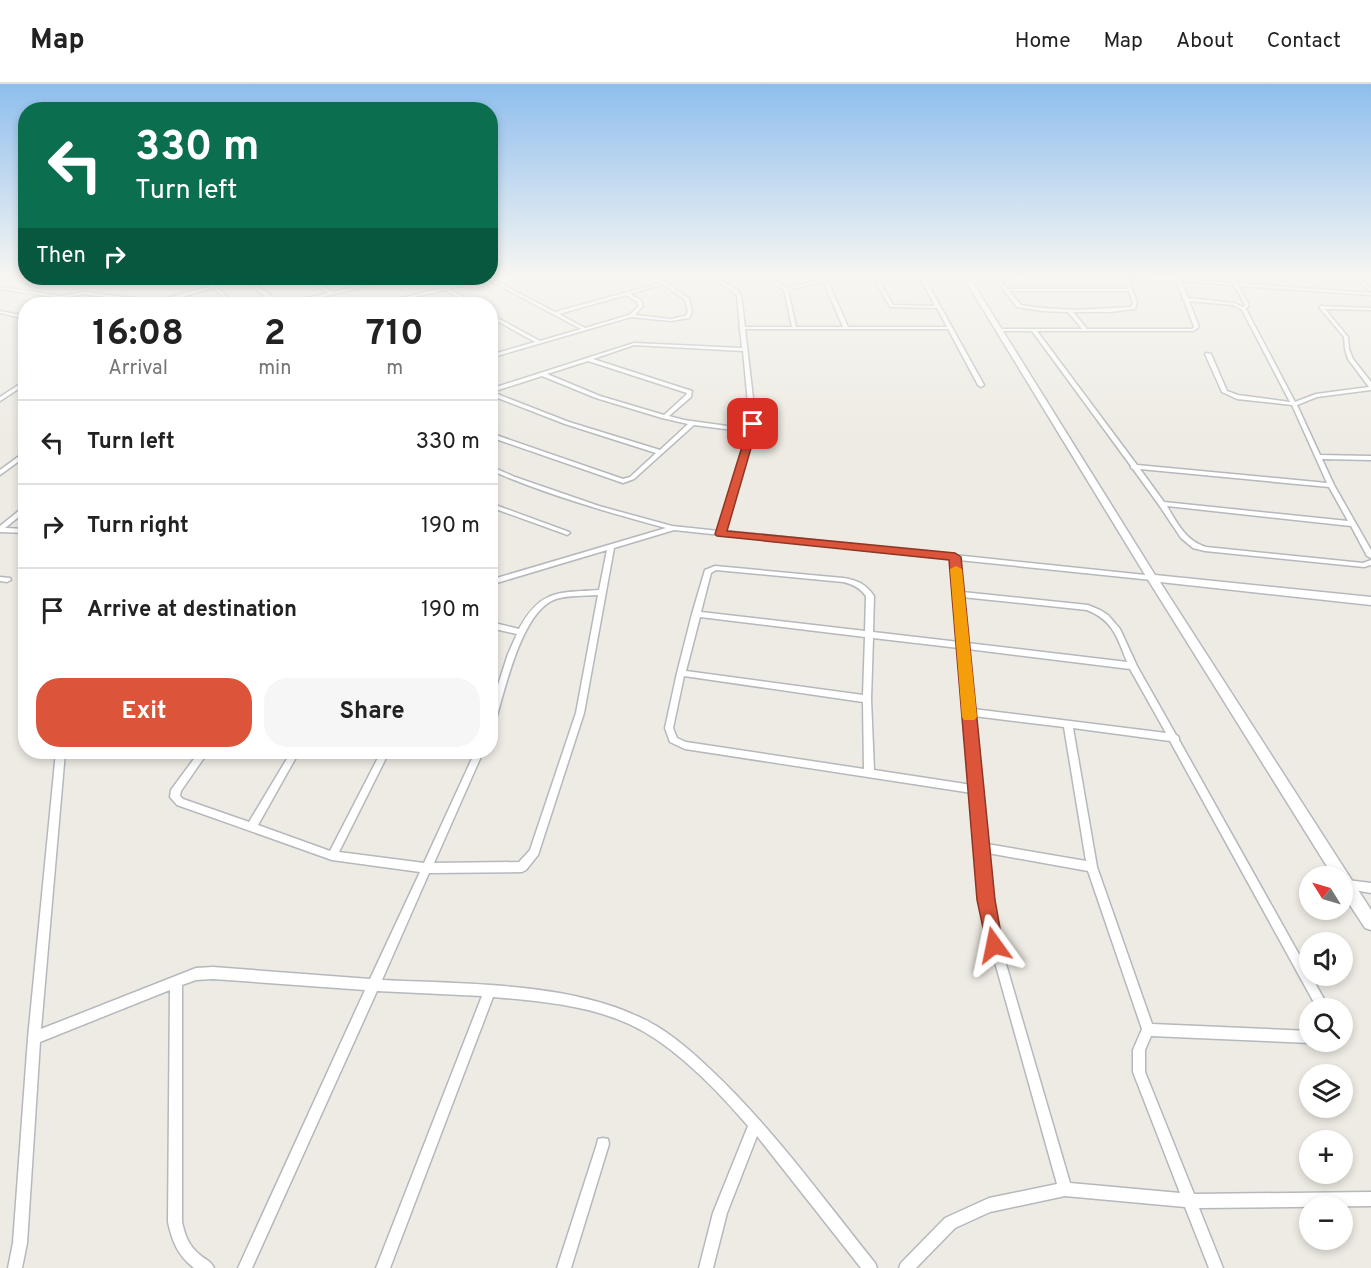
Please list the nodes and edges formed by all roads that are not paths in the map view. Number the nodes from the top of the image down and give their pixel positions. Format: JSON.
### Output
{"nodes":[{"id":1,"x":517,"y":330,"type":"edge"},
{"id":2,"x":580,"y":330,"type":"edge"},
{"id":3,"x":741,"y":330,"type":"edge"},
{"id":4,"x":951,"y":330,"type":"edge"},
{"id":5,"x":1001,"y":330,"type":"edge"},
{"id":6,"x":1034,"y":330,"type":"edge"},
{"id":7,"x":1047,"y":330,"type":"edge"},
{"id":8,"x":1166,"y":330,"type":"edge"},
{"id":9,"x":1255,"y":330,"type":"edge"},
{"id":10,"x":1341,"y":330,"type":"edge"},
{"id":11,"x":1087,"y":331,"type":"joint"},
{"id":12,"x":538,"y":342,"type":"junction"},
{"id":13,"x":744,"y":350,"type":"junction"},
{"id":14,"x":498,"y":354,"type":"edge"},
{"id":15,"x":1209,"y":354,"type":"dead end"},
{"id":16,"x":588,"y":359,"type":"junction"},
{"id":17,"x":542,"y":374,"type":"junction"},
{"id":18,"x":981,"y":385,"type":"dead end"},
{"id":19,"x":18,"y":386,"type":"edge"},
{"id":20,"x":1371,"y":387,"type":"edge"},
{"id":21,"x":498,"y":389,"type":"edge"},
{"id":22,"x":18,"y":392,"type":"edge"},
{"id":23,"x":3,"y":395,"type":"edge"},
{"id":24,"x":498,"y":395,"type":"edge"},
{"id":25,"x":1293,"y":404,"type":"junction"},
{"id":26,"x":664,"y":417,"type":"junction"},
{"id":27,"x":692,"y":424,"type":"junction"},
{"id":28,"x":752,"y":431,"type":"junction"},
{"id":29,"x":498,"y":438,"type":"edge"},
{"id":30,"x":660,"y":452,"type":"junction"},
{"id":31,"x":1318,"y":457,"type":"junction"},
{"id":32,"x":1371,"y":458,"type":"edge"},
{"id":33,"x":18,"y":459,"type":"edge"},
{"id":34,"x":1132,"y":467,"type":"junction"},
{"id":35,"x":498,"y":471,"type":"edge"},
{"id":36,"x":0,"y":473,"type":"edge"},
{"id":37,"x":1331,"y":485,"type":"junction"},
{"id":38,"x":1162,"y":504,"type":"junction"},
{"id":39,"x":498,"y":508,"type":"edge"},
{"id":40,"x":18,"y":514,"type":"edge"},
{"id":41,"x":1353,"y":524,"type":"junction"},
{"id":42,"x":672,"y":528,"type":"junction"},
{"id":43,"x":0,"y":529,"type":"edge"},
{"id":44,"x":18,"y":530,"type":"edge"},
{"id":45,"x":567,"y":533,"type":"dead end"},
{"id":46,"x":721,"y":534,"type":"junction"},
{"id":47,"x":611,"y":548,"type":"junction"},
{"id":48,"x":1371,"y":556,"type":"edge"},
{"id":49,"x":955,"y":557,"type":"junction"},
{"id":50,"x":1371,"y":562,"type":"edge"},
{"id":51,"x":1152,"y":578,"type":"junction"},
{"id":52,"x":498,"y":581,"type":"edge"},
{"id":53,"x":602,"y":592,"type":"junction"},
{"id":54,"x":958,"y":594,"type":"junction"},
{"id":55,"x":1371,"y":602,"type":"edge"},
{"id":56,"x":696,"y":614,"type":"junction"},
{"id":57,"x":498,"y":627,"type":"edge"},
{"id":58,"x":521,"y":632,"type":"junction"},
{"id":59,"x":870,"y":635,"type":"junction"},
{"id":60,"x":963,"y":648,"type":"junction"},
{"id":61,"x":1133,"y":666,"type":"junction"},
{"id":62,"x":681,"y":673,"type":"junction"},
{"id":63,"x":867,"y":699,"type":"junction"},
{"id":64,"x":498,"y":702,"type":"edge"},
{"id":65,"x":969,"y":712,"type":"junction"},
{"id":66,"x":1068,"y":726,"type":"junction"},
{"id":67,"x":1175,"y":738,"type":"junction"},
{"id":68,"x":59,"y":759,"type":"edge"},
{"id":69,"x":199,"y":759,"type":"edge"},
{"id":70,"x":291,"y":759,"type":"edge"},
{"id":71,"x":381,"y":759,"type":"edge"},
{"id":72,"x":476,"y":759,"type":"edge"},
{"id":73,"x":869,"y":773,"type":"junction"},
{"id":74,"x":976,"y":790,"type":"junction"},
{"id":75,"x":252,"y":827,"type":"junction"},
{"id":76,"x":981,"y":848,"type":"junction"},
{"id":77,"x":332,"y":856,"type":"junction"},
{"id":78,"x":1334,"y":866,"type":"edge"},
{"id":79,"x":1092,"y":867,"type":"junction"},
{"id":80,"x":427,"y":868,"type":"junction"},
{"id":81,"x":1353,"y":883,"type":"edge"},
{"id":82,"x":1371,"y":888,"type":"edge"},
{"id":83,"x":1353,"y":895,"type":"edge"},
{"id":84,"x":1371,"y":923,"type":"edge"},
{"id":85,"x":176,"y":982,"type":"junction"},
{"id":86,"x":374,"y":985,"type":"junction"},
{"id":87,"x":489,"y":992,"type":"junction"},
{"id":88,"x":1318,"y":998,"type":"edge"},
{"id":89,"x":1148,"y":1030,"type":"junction"},
{"id":90,"x":1299,"y":1037,"type":"edge"},
{"id":91,"x":34,"y":1038,"type":"junction"},
{"id":92,"x":754,"y":1125,"type":"junction"},
{"id":93,"x":603,"y":1144,"type":"dead end"},
{"id":94,"x":1065,"y":1189,"type":"junction"},
{"id":95,"x":1371,"y":1199,"type":"edge"},
{"id":96,"x":1191,"y":1201,"type":"junction"},
{"id":97,"x":15,"y":1268,"type":"edge"},
{"id":98,"x":207,"y":1268,"type":"edge"},
{"id":99,"x":245,"y":1268,"type":"edge"},
{"id":100,"x":383,"y":1268,"type":"edge"},
{"id":101,"x":564,"y":1268,"type":"edge"},
{"id":102,"x":706,"y":1268,"type":"edge"},
{"id":103,"x":870,"y":1268,"type":"edge"},
{"id":104,"x":906,"y":1268,"type":"edge"},
{"id":105,"x":1216,"y":1268,"type":"edge"}],
"edges":[{"from":1,"to":12,"type":"street"},
{"from":2,"to":12,"type":"street"},
{"from":3,"to":13,"type":"street"},
{"from":4,"to":18,"type":"street"},
{"from":5,"to":51,"type":"street"},
{"from":6,"to":34,"type":"street"},
{"from":7,"to":11,"type":"street"},
{"from":8,"to":11,"type":"street"},
{"from":9,"to":25,"type":"street"},
{"from":10,"to":20,"type":"street"},
{"from":12,"to":14,"type":"street"},
{"from":13,"to":16,"type":"street"},
{"from":13,"to":28,"type":"street"},
{"from":15,"to":25,"type":"street"},
{"from":16,"to":17,"type":"street"},
{"from":16,"to":26,"type":"street"},
{"from":17,"to":21,"type":"street"},
{"from":17,"to":26,"type":"street"},
{"from":19,"to":23,"type":"street"},
{"from":20,"to":25,"type":"street"},
{"from":22,"to":23,"type":"street"},
{"from":24,"to":30,"type":"street"},
{"from":25,"to":31,"type":"street"},
{"from":26,"to":27,"type":"street"},
{"from":27,"to":28,"type":"street"},
{"from":27,"to":30,"type":"street"},
{"from":28,"to":46,"type":"street"},
{"from":29,"to":30,"type":"street"},
{"from":31,"to":32,"type":"street"},
{"from":31,"to":37,"type":"street"},
{"from":33,"to":36,"type":"street"},
{"from":34,"to":37,"type":"street"},
{"from":34,"to":38,"type":"street"},
{"from":35,"to":42,"type":"street"},
{"from":37,"to":41,"type":"street"},
{"from":38,"to":41,"type":"street"},
{"from":38,"to":50,"type":"street"},
{"from":39,"to":45,"type":"street"},
{"from":40,"to":43,"type":"street"},
{"from":41,"to":48,"type":"street"},
{"from":42,"to":46,"type":"street"},
{"from":42,"to":47,"type":"street"},
{"from":43,"to":44,"type":"street"},
{"from":46,"to":49,"type":"street"},
{"from":47,"to":52,"type":"street"},
{"from":47,"to":53,"type":"street"},
{"from":49,"to":51,"type":"street"},
{"from":49,"to":54,"type":"street"},
{"from":51,"to":55,"type":"street"},
{"from":51,"to":78,"type":"street"},
{"from":53,"to":58,"type":"street"},
{"from":53,"to":80,"type":"street"},
{"from":54,"to":60,"type":"street"},
{"from":54,"to":61,"type":"street"},
{"from":56,"to":59,"type":"street"},
{"from":56,"to":59,"type":"street"},
{"from":56,"to":62,"type":"street"},
{"from":57,"to":58,"type":"street"},
{"from":58,"to":64,"type":"street"},
{"from":59,"to":60,"type":"street"},
{"from":59,"to":63,"type":"street"},
{"from":60,"to":61,"type":"street"},
{"from":60,"to":65,"type":"street"},
{"from":61,"to":67,"type":"street"},
{"from":62,"to":63,"type":"street"},
{"from":62,"to":73,"type":"street"},
{"from":63,"to":73,"type":"street"},
{"from":65,"to":66,"type":"street"},
{"from":65,"to":74,"type":"street"},
{"from":66,"to":67,"type":"street"},
{"from":66,"to":79,"type":"street"},
{"from":67,"to":88,"type":"street"},
{"from":68,"to":91,"type":"street"},
{"from":69,"to":75,"type":"street"},
{"from":70,"to":75,"type":"street"},
{"from":71,"to":77,"type":"street"},
{"from":72,"to":80,"type":"street"},
{"from":73,"to":74,"type":"street"},
{"from":74,"to":76,"type":"street"},
{"from":75,"to":77,"type":"street"},
{"from":76,"to":79,"type":"street"},
{"from":76,"to":94,"type":"street"},
{"from":77,"to":80,"type":"street"},
{"from":79,"to":89,"type":"street"},
{"from":80,"to":86,"type":"street"},
{"from":81,"to":82,"type":"street"},
{"from":83,"to":84,"type":"street"},
{"from":85,"to":86,"type":"street"},
{"from":85,"to":91,"type":"street"},
{"from":85,"to":98,"type":"street"},
{"from":86,"to":87,"type":"street"},
{"from":86,"to":99,"type":"street"},
{"from":87,"to":92,"type":"street"},
{"from":87,"to":100,"type":"street"},
{"from":89,"to":90,"type":"street"},
{"from":89,"to":96,"type":"street"},
{"from":91,"to":97,"type":"street"},
{"from":92,"to":102,"type":"street"},
{"from":92,"to":103,"type":"street"},
{"from":93,"to":101,"type":"street"},
{"from":94,"to":96,"type":"street"},
{"from":94,"to":104,"type":"street"},
{"from":95,"to":96,"type":"street"},
{"from":96,"to":105,"type":"street"}]}
